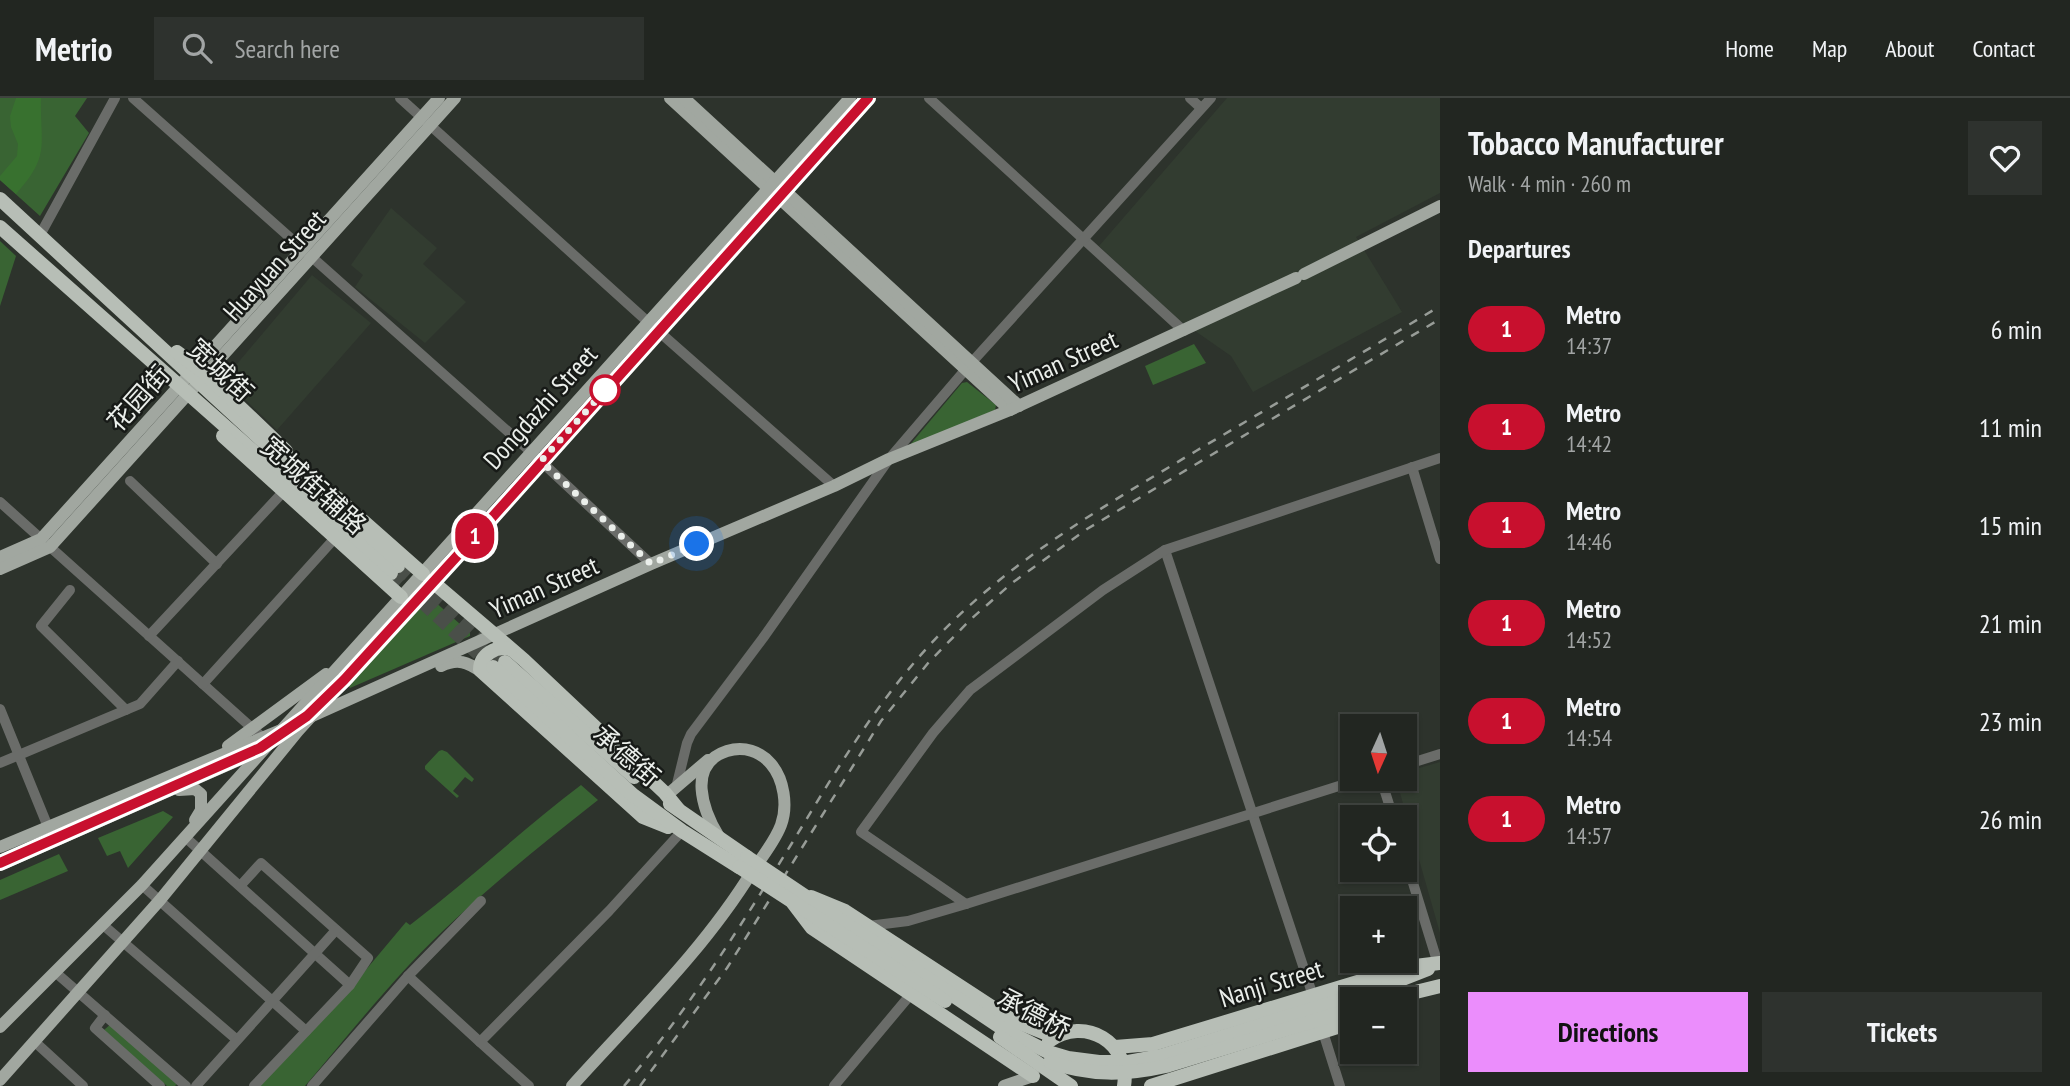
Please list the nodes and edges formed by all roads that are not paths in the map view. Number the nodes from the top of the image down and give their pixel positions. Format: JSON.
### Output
{"nodes":[{"id":1,"x":115,"y":98,"type":"edge"},
{"id":2,"x":133,"y":98,"type":"edge"},
{"id":3,"x":400,"y":98,"type":"edge"},
{"id":4,"x":439,"y":98,"type":"edge"},
{"id":5,"x":455,"y":98,"type":"edge"},
{"id":6,"x":670,"y":98,"type":"edge"},
{"id":7,"x":684,"y":98,"type":"edge"},
{"id":8,"x":850,"y":98,"type":"edge"},
{"id":9,"x":870,"y":98,"type":"edge"},
{"id":10,"x":929,"y":98,"type":"edge"},
{"id":11,"x":1190,"y":98,"type":"edge"},
{"id":12,"x":1211,"y":98,"type":"edge"},
{"id":13,"x":1201,"y":108,"type":"junction"},
{"id":14,"x":426,"y":121,"type":"junction"},
{"id":15,"x":771,"y":185,"type":"junction"},
{"id":16,"x":783,"y":195,"type":"junction"},
{"id":17,"x":5,"y":204,"type":"edge"},
{"id":18,"x":1440,"y":206,"type":"edge"},
{"id":19,"x":0,"y":227,"type":"edge"},
{"id":20,"x":40,"y":235,"type":"junction"},
{"id":21,"x":1084,"y":238,"type":"junction"},
{"id":22,"x":307,"y":254,"type":"junction"},
{"id":23,"x":648,"y":322,"type":"junction"},
{"id":24,"x":658,"y":331,"type":"junction"},
{"id":25,"x":1184,"y":331,"type":"junction"},
{"id":26,"x":969,"y":365,"type":"junction"},
{"id":27,"x":190,"y":383,"type":"junction"},
{"id":28,"x":1015,"y":408,"type":"junction"},
{"id":29,"x":531,"y":452,"type":"junction"},
{"id":30,"x":1440,"y":458,"type":"edge"},
{"id":31,"x":890,"y":460,"type":"junction"},
{"id":32,"x":541,"y":461,"type":"junction"},
{"id":33,"x":1412,"y":467,"type":"junction"},
{"id":34,"x":130,"y":481,"type":"dead end"},
{"id":35,"x":834,"y":486,"type":"junction"},
{"id":36,"x":284,"y":491,"type":"junction"},
{"id":37,"x":0,"y":502,"type":"edge"},
{"id":38,"x":335,"y":538,"type":"junction"},
{"id":39,"x":46,"y":543,"type":"junction"},
{"id":40,"x":1165,"y":551,"type":"junction"},
{"id":41,"x":0,"y":556,"type":"edge"},
{"id":42,"x":1440,"y":559,"type":"edge"},
{"id":43,"x":218,"y":564,"type":"junction"},
{"id":44,"x":651,"y":564,"type":"junction"},
{"id":45,"x":0,"y":569,"type":"edge"},
{"id":46,"x":394,"y":570,"type":"tunnel mouth"},
{"id":47,"x":428,"y":578,"type":"junction"},
{"id":48,"x":70,"y":590,"type":"dead end"},
{"id":49,"x":401,"y":597,"type":"junction"},
{"id":50,"x":493,"y":634,"type":"junction"},
{"id":51,"x":149,"y":636,"type":"junction"},
{"id":52,"x":178,"y":661,"type":"junction"},
{"id":53,"x":344,"y":662,"type":"junction"},
{"id":54,"x":497,"y":663,"type":"junction"},
{"id":55,"x":203,"y":684,"type":"junction"},
{"id":56,"x":0,"y":709,"type":"edge"},
{"id":57,"x":127,"y":710,"type":"junction"},
{"id":58,"x":314,"y":715,"type":"junction"},
{"id":59,"x":281,"y":730,"type":"junction"},
{"id":60,"x":298,"y":731,"type":"junction"},
{"id":61,"x":259,"y":738,"type":"junction"},
{"id":62,"x":1440,"y":754,"type":"edge"},
{"id":63,"x":19,"y":755,"type":"junction"},
{"id":64,"x":1418,"y":761,"type":"edge"},
{"id":65,"x":0,"y":763,"type":"edge"},
{"id":66,"x":1340,"y":786,"type":"edge"},
{"id":67,"x":671,"y":792,"type":"junction"},
{"id":68,"x":165,"y":793,"type":"junction"},
{"id":69,"x":683,"y":813,"type":"junction"},
{"id":70,"x":1252,"y":814,"type":"junction"},
{"id":71,"x":48,"y":827,"type":"junction"},
{"id":72,"x":682,"y":831,"type":"junction"},
{"id":73,"x":185,"y":837,"type":"junction"},
{"id":74,"x":721,"y":839,"type":"junction"},
{"id":75,"x":0,"y":847,"type":"edge"},
{"id":76,"x":202,"y":851,"type":"junction"},
{"id":77,"x":743,"y":862,"type":"junction"},
{"id":78,"x":0,"y":865,"type":"edge"},
{"id":79,"x":1413,"y":882,"type":"edge"},
{"id":80,"x":142,"y":885,"type":"junction"},
{"id":81,"x":241,"y":885,"type":"junction"},
{"id":82,"x":796,"y":898,"type":"junction"},
{"id":83,"x":160,"y":900,"type":"junction"},
{"id":84,"x":481,"y":901,"type":"dead end"},
{"id":85,"x":966,"y":904,"type":"junction"},
{"id":86,"x":102,"y":924,"type":"junction"},
{"id":87,"x":868,"y":926,"type":"junction"},
{"id":88,"x":337,"y":930,"type":"junction"},
{"id":89,"x":123,"y":942,"type":"junction"},
{"id":90,"x":315,"y":952,"type":"junction"},
{"id":91,"x":1439,"y":964,"type":"edge"},
{"id":92,"x":55,"y":972,"type":"junction"},
{"id":93,"x":408,"y":976,"type":"junction"},
{"id":94,"x":350,"y":985,"type":"junction"},
{"id":95,"x":1440,"y":986,"type":"edge"},
{"id":96,"x":1395,"y":987,"type":"edge"},
{"id":97,"x":1417,"y":989,"type":"edge"},
{"id":98,"x":79,"y":993,"type":"junction"},
{"id":99,"x":911,"y":994,"type":"junction"},
{"id":100,"x":1313,"y":996,"type":"junction"},
{"id":101,"x":1417,"y":997,"type":"edge"},
{"id":102,"x":271,"y":1000,"type":"junction"},
{"id":103,"x":1340,"y":1006,"type":"edge"},
{"id":104,"x":1340,"y":1013,"type":"edge"},
{"id":105,"x":105,"y":1015,"type":"junction"},
{"id":106,"x":1340,"y":1026,"type":"edge"},
{"id":107,"x":0,"y":1027,"type":"edge"},
{"id":108,"x":306,"y":1031,"type":"junction"},
{"id":109,"x":1323,"y":1032,"type":"junction"},
{"id":110,"x":1000,"y":1037,"type":"junction"},
{"id":111,"x":1055,"y":1037,"type":"junction"},
{"id":112,"x":236,"y":1040,"type":"junction"},
{"id":113,"x":35,"y":1042,"type":"junction"},
{"id":114,"x":480,"y":1042,"type":"junction"},
{"id":115,"x":1115,"y":1047,"type":"junction"},
{"id":116,"x":0,"y":1080,"type":"edge"},
{"id":117,"x":1033,"y":1081,"type":"edge"},
{"id":118,"x":83,"y":1086,"type":"edge"},
{"id":119,"x":160,"y":1086,"type":"edge"},
{"id":120,"x":187,"y":1086,"type":"edge"},
{"id":121,"x":196,"y":1086,"type":"edge"},
{"id":122,"x":254,"y":1086,"type":"edge"},
{"id":123,"x":312,"y":1086,"type":"edge"},
{"id":124,"x":529,"y":1086,"type":"edge"},
{"id":125,"x":572,"y":1086,"type":"edge"},
{"id":126,"x":578,"y":1086,"type":"edge"},
{"id":127,"x":834,"y":1086,"type":"edge"},
{"id":128,"x":1004,"y":1086,"type":"edge"},
{"id":129,"x":1071,"y":1086,"type":"edge"},
{"id":130,"x":1124,"y":1086,"type":"edge"},
{"id":131,"x":1151,"y":1086,"type":"edge"},
{"id":132,"x":1340,"y":1086,"type":"edge"}],
"edges":[{"from":1,"to":20,"type":"street"},
{"from":2,"to":22,"type":"street"},
{"from":3,"to":14,"type":"street"},
{"from":4,"to":14,"type":"main road"},
{"from":5,"to":14,"type":"main road","name":"Huayuan Street"},
{"from":6,"to":15,"type":"main road"},
{"from":7,"to":15,"type":"main road"},
{"from":8,"to":15,"type":"main road","name":"Dongdazhi Street"},
{"from":9,"to":16,"type":"main road","name":"Dongdazhi Street"},
{"from":10,"to":21,"type":"street"},
{"from":11,"to":13,"type":"street"},
{"from":12,"to":13,"type":"street"},
{"from":13,"to":21,"type":"street"},
{"from":14,"to":22,"type":"main road","name":"Huayuan Street"},
{"from":14,"to":23,"type":"street"},
{"from":15,"to":16,"type":"main road"},
{"from":15,"to":23,"type":"main road","name":"Dongdazhi Street"},
{"from":16,"to":24,"type":"main road","name":"Dongdazhi Street"},
{"from":16,"to":26,"type":"main road"},
{"from":17,"to":20,"type":"highway","name":"宽城街"},
{"from":18,"to":25,"type":"main road","name":"Yiman Street"},
{"from":19,"to":27,"type":"highway","name":"宽城街"},
{"from":20,"to":27,"type":"highway","name":"宽城街"},
{"from":21,"to":25,"type":"street"},
{"from":21,"to":26,"type":"street"},
{"from":22,"to":27,"type":"main road","name":"Huayuan Street"},
{"from":22,"to":29,"type":"street"},
{"from":23,"to":24,"type":"street"},
{"from":23,"to":29,"type":"main road","name":"Dongdazhi Street"},
{"from":24,"to":32,"type":"main road","name":"Dongdazhi Street"},
{"from":24,"to":35,"type":"street"},
{"from":25,"to":28,"type":"main road","name":"Yiman Street"},
{"from":26,"to":28,"type":"main road"},
{"from":26,"to":31,"type":"street"},
{"from":27,"to":36,"type":"highway","name":"宽城街辅路"},
{"from":27,"to":39,"type":"main road","name":"花园街"},
{"from":27,"to":46,"type":"highway","name":"宽城街"},
{"from":27,"to":47,"type":"highway","name":"宽城街辅路"},
{"from":28,"to":31,"type":"main road","name":"Yiman Street"},
{"from":29,"to":32,"type":"street"},
{"from":29,"to":47,"type":"main road","name":"Dongdazhi Street"},
{"from":30,"to":33,"type":"street"},
{"from":31,"to":35,"type":"main road","name":"Yiman Street"},
{"from":31,"to":67,"type":"street"},
{"from":32,"to":44,"type":"street"},
{"from":32,"to":47,"type":"main road","name":"Dongdazhi Street"},
{"from":33,"to":40,"type":"street"},
{"from":33,"to":42,"type":"street"},
{"from":34,"to":43,"type":"street"},
{"from":35,"to":44,"type":"main road","name":"Yiman Street"},
{"from":36,"to":38,"type":"highway","name":"宽城街辅路"},
{"from":36,"to":43,"type":"street"},
{"from":37,"to":39,"type":"street"},
{"from":38,"to":49,"type":"highway","name":"宽城街辅路"},
{"from":38,"to":55,"type":"street"},
{"from":39,"to":41,"type":"main road","name":"花园街"},
{"from":39,"to":45,"type":"main road"},
{"from":39,"to":51,"type":"street"},
{"from":40,"to":70,"type":"street"},
{"from":40,"to":85,"type":"street"},
{"from":43,"to":51,"type":"street"},
{"from":44,"to":50,"type":"main road","name":"Yiman Street"},
{"from":47,"to":49,"type":"main road","name":"Dongdazhi Street"},
{"from":47,"to":50,"type":"highway","name":"宽城街辅路"},
{"from":47,"to":58,"type":"main road","name":"Dongdazhi Street"},
{"from":48,"to":57,"type":"street"},
{"from":49,"to":53,"type":"main road","name":"Dongdazhi Street"},
{"from":50,"to":54,"type":"highway","name":"宽城街辅路"},
{"from":50,"to":58,"type":"main road","name":"Yiman Street"},
{"from":51,"to":52,"type":"street"},
{"from":52,"to":55,"type":"street"},
{"from":52,"to":57,"type":"street"},
{"from":53,"to":59,"type":"main road","name":"Dongdazhi Street"},
{"from":53,"to":61,"type":"main road"},
{"from":54,"to":60,"type":"main road"},
{"from":54,"to":67,"type":"highway"},
{"from":54,"to":69,"type":"highway","name":"承德街"},
{"from":54,"to":72,"type":"highway","name":"承德街"},
{"from":55,"to":61,"type":"street"},
{"from":56,"to":63,"type":"street"},
{"from":57,"to":63,"type":"street"},
{"from":58,"to":59,"type":"main road","name":"Yiman Street"},
{"from":58,"to":60,"type":"main road","name":"Dongdazhi Street"},
{"from":59,"to":61,"type":"main road","name":"Dongdazhi Street"},
{"from":60,"to":61,"type":"main road"},
{"from":60,"to":76,"type":"main road"},
{"from":61,"to":68,"type":"main road"},
{"from":61,"to":71,"type":"main road"},
{"from":61,"to":73,"type":"main road"},
{"from":62,"to":64,"type":"street"},
{"from":63,"to":65,"type":"street"},
{"from":63,"to":71,"type":"street"},
{"from":66,"to":70,"type":"street"},
{"from":67,"to":69,"type":"highway"},
{"from":67,"to":126,"type":"main road"},
{"from":68,"to":73,"type":"main road"},
{"from":68,"to":78,"type":"main road"},
{"from":69,"to":74,"type":"highway","name":"承德街"},
{"from":70,"to":85,"type":"street"},
{"from":70,"to":100,"type":"street"},
{"from":71,"to":75,"type":"main road"},
{"from":72,"to":77,"type":"highway","name":"承德街"},
{"from":72,"to":114,"type":"street"},
{"from":73,"to":76,"type":"street"},
{"from":73,"to":80,"type":"main road"},
{"from":74,"to":77,"type":"highway","name":"承德街"},
{"from":74,"to":125,"type":"main road"},
{"from":76,"to":81,"type":"street"},
{"from":76,"to":83,"type":"main road"},
{"from":77,"to":82,"type":"highway","name":"承德桥","bridge":true},
{"from":79,"to":91,"type":"street"},
{"from":80,"to":83,"type":"street"},
{"from":80,"to":86,"type":"main road"},
{"from":81,"to":88,"type":"street"},
{"from":81,"to":90,"type":"street"},
{"from":82,"to":87,"type":"highway","bridge":true},
{"from":82,"to":99,"type":"highway"},
{"from":82,"to":103,"type":"highway","name":"承德桥","bridge":true},
{"from":82,"to":110,"type":"highway","name":"承德桥","bridge":true},
{"from":83,"to":89,"type":"main road"},
{"from":83,"to":102,"type":"street"},
{"from":84,"to":93,"type":"street"},
{"from":85,"to":87,"type":"street"},
{"from":86,"to":89,"type":"street"},
{"from":86,"to":92,"type":"main road"},
{"from":87,"to":111,"type":"highway"},
{"from":88,"to":90,"type":"street"},
{"from":88,"to":94,"type":"street"},
{"from":89,"to":98,"type":"main road"},
{"from":89,"to":112,"type":"street"},
{"from":90,"to":94,"type":"street"},
{"from":90,"to":102,"type":"street"},
{"from":91,"to":96,"type":"highway"},
{"from":91,"to":100,"type":"highway","name":"Nanji Street"},
{"from":92,"to":98,"type":"street"},
{"from":92,"to":107,"type":"main road"},
{"from":93,"to":114,"type":"street"},
{"from":93,"to":123,"type":"street"},
{"from":94,"to":108,"type":"street"},
{"from":95,"to":97,"type":"highway"},
{"from":95,"to":101,"type":"highway"},
{"from":98,"to":105,"type":"street"},
{"from":98,"to":113,"type":"main road"},
{"from":99,"to":117,"type":"highway"},
{"from":99,"to":127,"type":"street"},
{"from":100,"to":115,"type":"highway","name":"Nanji Street"},
{"from":102,"to":108,"type":"street"},
{"from":102,"to":112,"type":"street"},
{"from":104,"to":110,"type":"highway","name":"承德桥","bridge":true},
{"from":105,"to":119,"type":"street"},
{"from":105,"to":120,"type":"street"},
{"from":106,"to":109,"type":"highway"},
{"from":108,"to":122,"type":"street"},
{"from":109,"to":131,"type":"highway"},
{"from":109,"to":132,"type":"street"},
{"from":110,"to":129,"type":"highway","bridge":true},
{"from":111,"to":115,"type":"highway"},
{"from":111,"to":117,"type":"highway"},
{"from":112,"to":121,"type":"street"},
{"from":113,"to":116,"type":"main road"},
{"from":113,"to":118,"type":"street"},
{"from":114,"to":124,"type":"street"},
{"from":115,"to":130,"type":"highway"},
{"from":117,"to":128,"type":"main road"}]}
